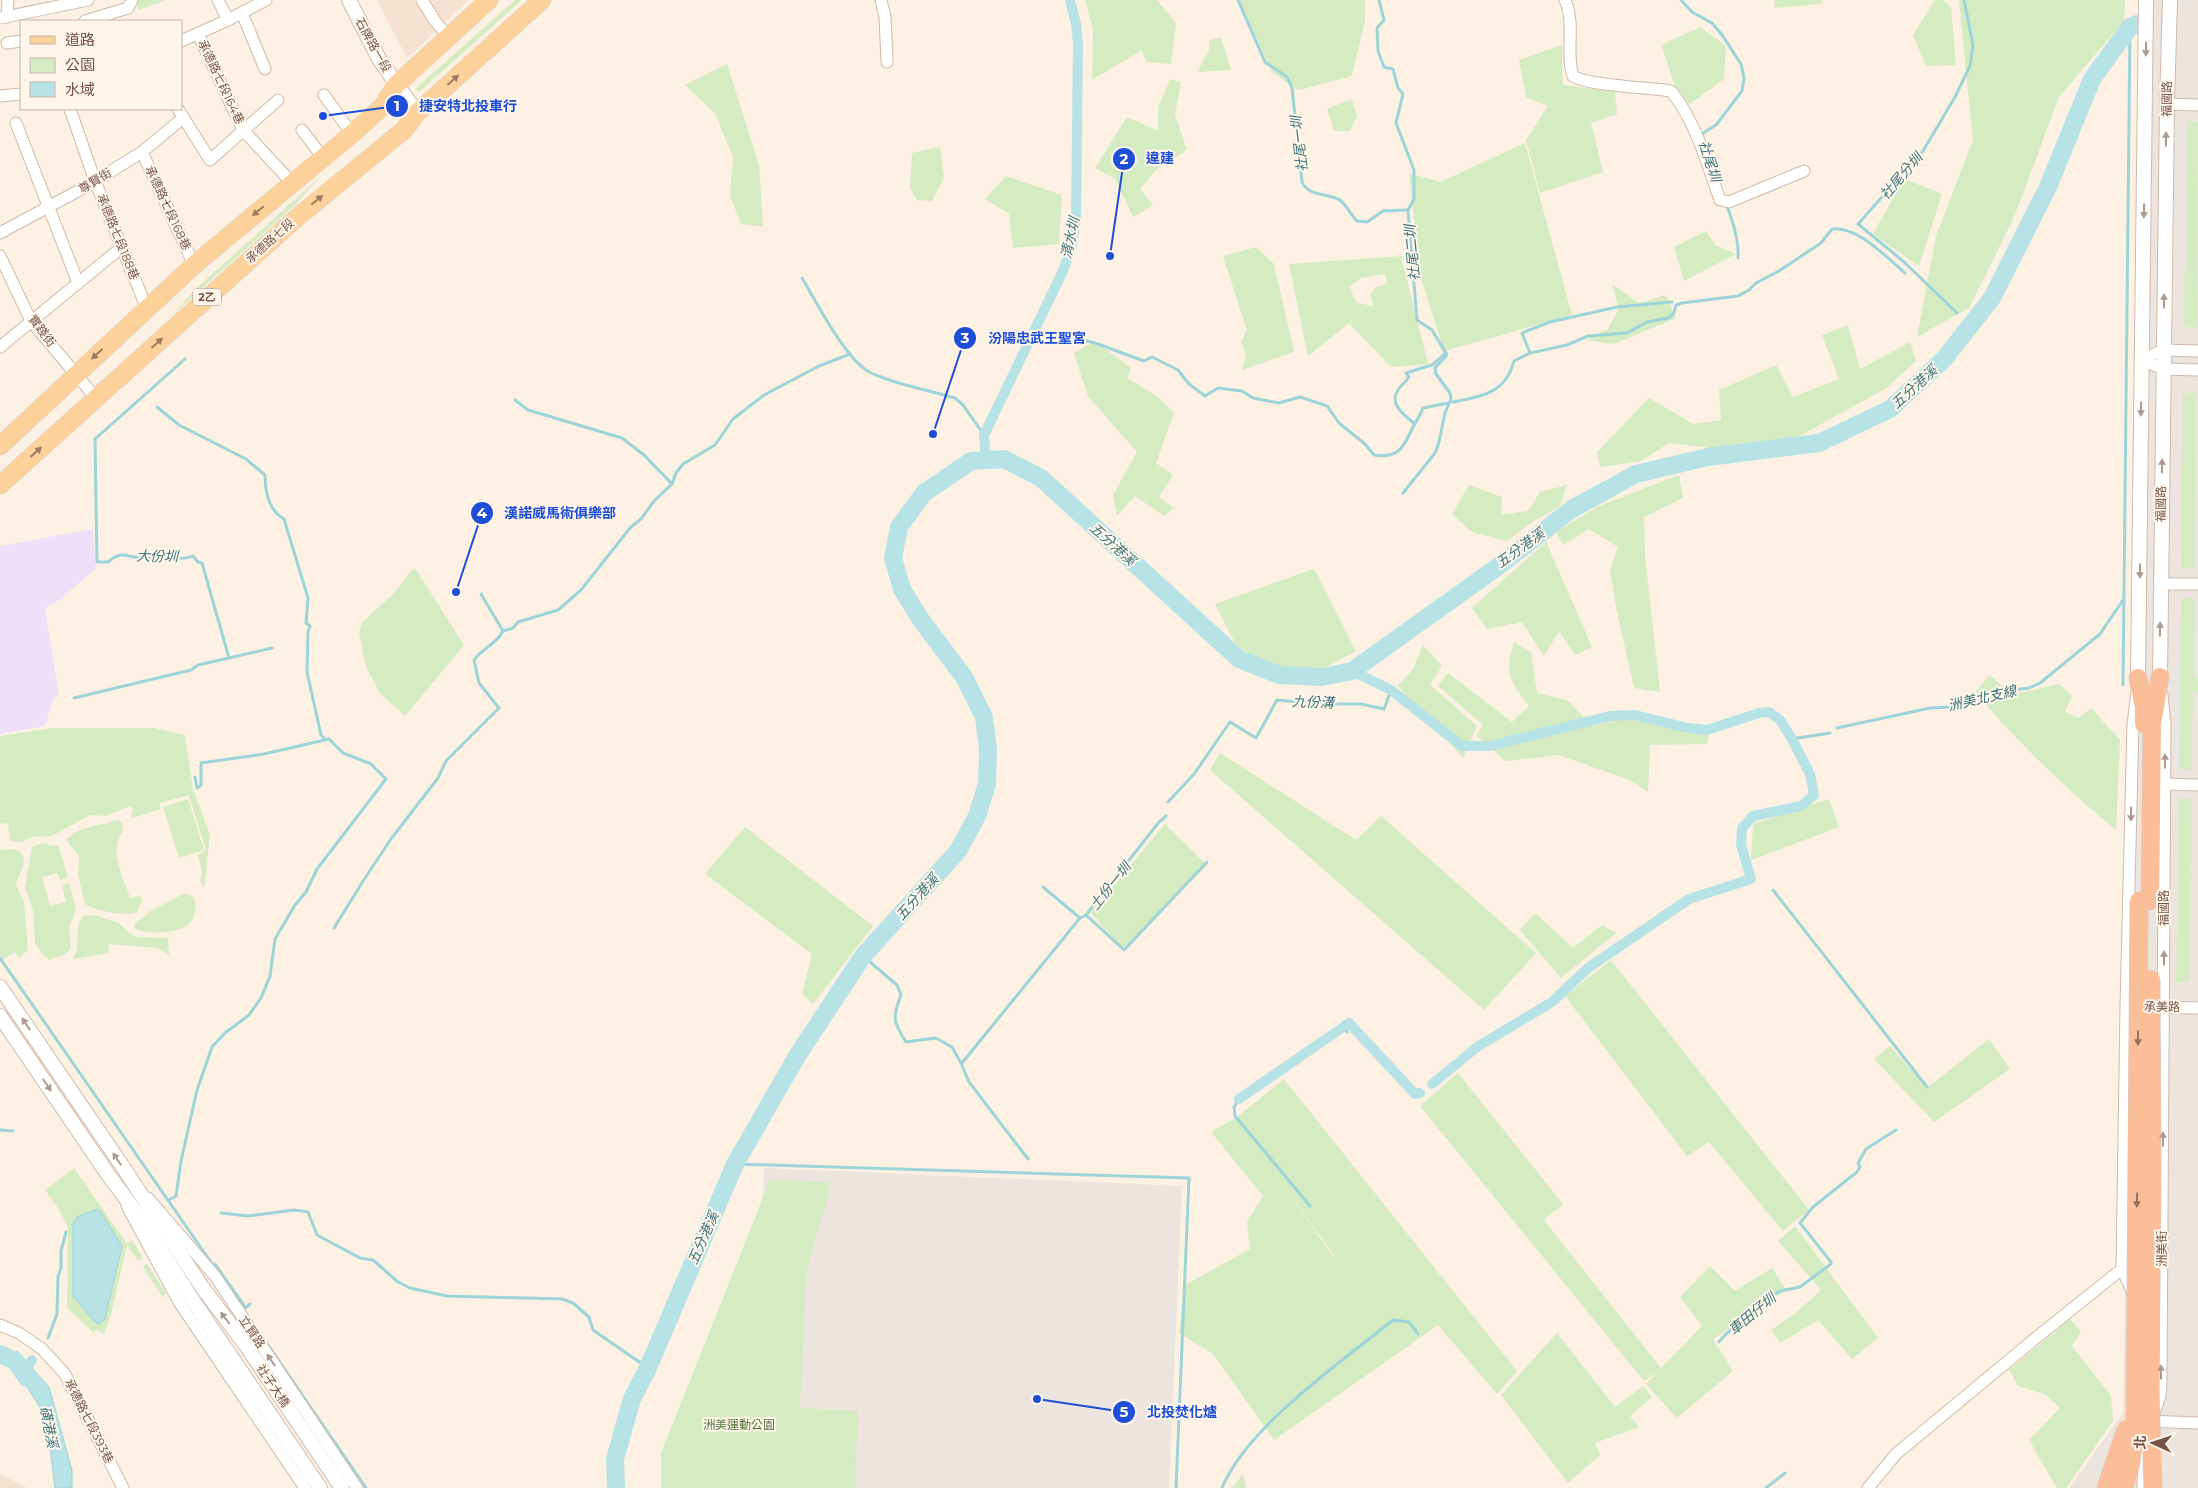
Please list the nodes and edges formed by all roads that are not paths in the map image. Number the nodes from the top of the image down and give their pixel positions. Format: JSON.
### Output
{"nodes":[{"id":1,"x":8,"y":0,"type":"edge"},
{"id":2,"x":88,"y":0,"type":"edge"},
{"id":3,"x":132,"y":0,"type":"edge"},
{"id":4,"x":218,"y":0,"type":"edge"},
{"id":5,"x":266,"y":0,"type":"edge"},
{"id":6,"x":349,"y":0,"type":"edge"},
{"id":7,"x":422,"y":0,"type":"edge"},
{"id":8,"x":542,"y":0,"type":"edge"},
{"id":9,"x":881,"y":0,"type":"edge"},
{"id":10,"x":1565,"y":0,"type":"edge"},
{"id":11,"x":2146,"y":0,"type":"edge"},
{"id":12,"x":2170,"y":0,"type":"edge"},
{"id":13,"x":482,"y":2,"type":"edge"},
{"id":14,"x":242,"y":13,"type":"junction"},
{"id":15,"x":4,"y":17,"type":"edge"},
{"id":16,"x":88,"y":20,"type":"edge"},
{"id":17,"x":228,"y":20,"type":"junction"},
{"id":18,"x":198,"y":34,"type":"junction"},
{"id":19,"x":448,"y":36,"type":"junction"},
{"id":20,"x":20,"y":41,"type":"edge"},
{"id":21,"x":182,"y":41,"type":"edge"},
{"id":22,"x":7,"y":43,"type":"dead end"},
{"id":23,"x":887,"y":62,"type":"dead end"},
{"id":24,"x":266,"y":69,"type":"dead end"},
{"id":25,"x":396,"y":85,"type":"junction"},
{"id":26,"x":20,"y":94,"type":"edge"},
{"id":27,"x":324,"y":95,"type":"dead end"},
{"id":28,"x":0,"y":96,"type":"edge"},
{"id":29,"x":278,"y":100,"type":"dead end"},
{"id":30,"x":2167,"y":104,"type":"junction"},
{"id":31,"x":2198,"y":105,"type":"edge"},
{"id":32,"x":70,"y":110,"type":"edge"},
{"id":33,"x":417,"y":112,"type":"junction"},
{"id":34,"x":180,"y":114,"type":"edge"},
{"id":35,"x":16,"y":123,"type":"dead end"},
{"id":36,"x":243,"y":130,"type":"junction"},
{"id":37,"x":302,"y":130,"type":"dead end"},
{"id":38,"x":352,"y":134,"type":"junction"},
{"id":39,"x":142,"y":152,"type":"junction"},
{"id":40,"x":324,"y":159,"type":"junction"},
{"id":41,"x":1804,"y":171,"type":"dead end"},
{"id":42,"x":95,"y":181,"type":"junction"},
{"id":43,"x":292,"y":183,"type":"junction"},
{"id":44,"x":49,"y":206,"type":"junction"},
{"id":45,"x":0,"y":233,"type":"edge"},
{"id":46,"x":122,"y":247,"type":"junction"},
{"id":47,"x":0,"y":256,"type":"edge"},
{"id":48,"x":194,"y":265,"type":"junction"},
{"id":49,"x":78,"y":283,"type":"junction"},
{"id":50,"x":147,"y":309,"type":"junction"},
{"id":51,"x":31,"y":321,"type":"junction"},
{"id":52,"x":0,"y":348,"type":"edge"},
{"id":53,"x":2163,"y":350,"type":"junction"},
{"id":54,"x":2198,"y":351,"type":"edge"},
{"id":55,"x":2142,"y":360,"type":"junction"},
{"id":56,"x":2163,"y":369,"type":"junction"},
{"id":57,"x":2198,"y":370,"type":"edge"},
{"id":58,"x":75,"y":374,"type":"junction"},
{"id":59,"x":96,"y":398,"type":"junction"},
{"id":60,"x":0,"y":446,"type":"edge"},
{"id":61,"x":0,"y":485,"type":"edge"},
{"id":62,"x":2161,"y":584,"type":"junction"},
{"id":63,"x":2198,"y":584,"type":"edge"},
{"id":64,"x":2160,"y":677,"type":"junction"},
{"id":65,"x":2138,"y":678,"type":"junction"},
{"id":66,"x":2164,"y":784,"type":"junction"},
{"id":67,"x":2198,"y":785,"type":"edge"},
{"id":68,"x":2144,"y":901,"type":"junction"},
{"id":69,"x":0,"y":987,"type":"edge"},
{"id":70,"x":2126,"y":1006,"type":"junction"},
{"id":71,"x":2164,"y":1007,"type":"junction"},
{"id":72,"x":2198,"y":1008,"type":"edge"},
{"id":73,"x":0,"y":1016,"type":"edge"},
{"id":74,"x":73,"y":1094,"type":"junction"},
{"id":75,"x":60,"y":1104,"type":"junction"},
{"id":76,"x":135,"y":1186,"type":"junction"},
{"id":77,"x":121,"y":1193,"type":"junction"},
{"id":78,"x":2122,"y":1269,"type":"junction"},
{"id":79,"x":202,"y":1287,"type":"joint"},
{"id":80,"x":187,"y":1299,"type":"junction"},
{"id":81,"x":0,"y":1325,"type":"edge"},
{"id":82,"x":245,"y":1344,"type":"junction"},
{"id":83,"x":2143,"y":1394,"type":"junction"},
{"id":84,"x":2130,"y":1421,"type":"junction"},
{"id":85,"x":2150,"y":1422,"type":"junction"},
{"id":86,"x":2198,"y":1423,"type":"edge"},
{"id":87,"x":123,"y":1488,"type":"edge"},
{"id":88,"x":305,"y":1488,"type":"edge"},
{"id":89,"x":312,"y":1488,"type":"edge"},
{"id":90,"x":320,"y":1488,"type":"edge"},
{"id":91,"x":342,"y":1488,"type":"edge"},
{"id":92,"x":350,"y":1488,"type":"edge"},
{"id":93,"x":357,"y":1488,"type":"edge"},
{"id":94,"x":1868,"y":1488,"type":"edge"},
{"id":95,"x":2102,"y":1488,"type":"edge"},
{"id":96,"x":2106,"y":1488,"type":"edge"},
{"id":97,"x":2124,"y":1488,"type":"edge"},
{"id":98,"x":2133,"y":1488,"type":"edge"},
{"id":99,"x":2143,"y":1488,"type":"edge"},
{"id":100,"x":2153,"y":1488,"type":"edge"}],
"edges":[{"from":1,"to":15,"type":"street"},
{"from":2,"to":15,"type":"street"},
{"from":3,"to":16,"type":"street"},
{"from":4,"to":17,"type":"street"},
{"from":5,"to":14,"type":"street"},
{"from":6,"to":25,"type":"street","name":"石牌路一段"},
{"from":7,"to":19,"type":"street"},
{"from":33,"to":8,"type":"main road","name":"承德路七段","number":"2乙","one_way":true},
{"from":9,"to":23,"type":"street"},
{"from":10,"to":41,"type":"street"},
{"from":11,"to":55,"type":"street","name":"福國路","one_way":true},
{"from":12,"to":30,"type":"street","name":"福國路"},
{"from":13,"to":19,"type":"main road","number":"2乙"},
{"from":14,"to":17,"type":"street"},
{"from":14,"to":24,"type":"street"},
{"from":17,"to":18,"type":"street"},
{"from":18,"to":21,"type":"street"},
{"from":18,"to":36,"type":"street","name":"承德路七段164巷"},
{"from":19,"to":25,"type":"main road","number":"2乙"},
{"from":20,"to":22,"type":"street"},
{"from":25,"to":33,"type":"street","name":"石牌路一段"},
{"from":25,"to":38,"type":"main road","number":"2乙"},
{"from":26,"to":28,"type":"street"},
{"from":27,"to":38,"type":"street"},
{"from":29,"to":36,"type":"street"},
{"from":30,"to":31,"type":"street"},
{"from":53,"to":30,"type":"street","name":"福國路","one_way":true},
{"from":32,"to":42,"type":"street","name":"承德路七段188巷"},
{"from":59,"to":33,"type":"main road","name":"承德路七段","number":"2乙","one_way":true},
{"from":34,"to":36,"type":"street"},
{"from":34,"to":39,"type":"street","name":"尊賢街"},
{"from":35,"to":44,"type":"street"},
{"from":36,"to":43,"type":"street","name":"承德路七段164巷"},
{"from":37,"to":40,"type":"street"},
{"from":38,"to":40,"type":"main road","number":"2乙"},
{"from":39,"to":42,"type":"street","name":"尊賢街"},
{"from":39,"to":48,"type":"street","name":"承德路七段168巷"},
{"from":40,"to":43,"type":"main road","number":"2乙"},
{"from":42,"to":44,"type":"street","name":"尊賢街"},
{"from":42,"to":46,"type":"street","name":"承德路七段188巷"},
{"from":43,"to":48,"type":"main road","number":"2乙","one_way":true},
{"from":44,"to":45,"type":"street","name":"尊賢街"},
{"from":44,"to":49,"type":"street"},
{"from":46,"to":49,"type":"street"},
{"from":46,"to":50,"type":"street","name":"承德路七段188巷"},
{"from":47,"to":51,"type":"street","name":"實踐街"},
{"from":48,"to":50,"type":"main road","number":"2乙"},
{"from":49,"to":51,"type":"street"},
{"from":50,"to":58,"type":"main road","number":"2乙","one_way":true},
{"from":51,"to":52,"type":"street"},
{"from":51,"to":58,"type":"street","name":"實踐街"},
{"from":53,"to":54,"type":"street"},
{"from":53,"to":55,"type":"street"},
{"from":53,"to":56,"type":"street","name":"福國路"},
{"from":55,"to":56,"type":"street"},
{"from":55,"to":65,"type":"street","name":"福國路","one_way":true},
{"from":56,"to":57,"type":"street"},
{"from":62,"to":56,"type":"street","name":"福國路","one_way":true},
{"from":58,"to":59,"type":"street","name":"實踐街"},
{"from":58,"to":60,"type":"main road","number":"2乙"},
{"from":61,"to":59,"type":"main road","name":"承德路七段","number":"2乙","one_way":true},
{"from":62,"to":63,"type":"street"},
{"from":64,"to":62,"type":"street","name":"福國路","one_way":true},
{"from":66,"to":64,"type":"street","name":"福國路","one_way":true},
{"from":64,"to":68,"type":"highway"},
{"from":65,"to":68,"type":"highway"},
{"from":65,"to":70,"type":"street","name":"福國路","one_way":true},
{"from":66,"to":67,"type":"street"},
{"from":71,"to":66,"type":"street","name":"福國路","one_way":true},
{"from":68,"to":83,"type":"highway","bridge":true},
{"from":74,"to":69,"type":"street","name":"立賢路","one_way":true},
{"from":70,"to":71,"type":"street","name":"承美路"},
{"from":70,"to":78,"type":"street"},
{"from":71,"to":72,"type":"street","name":"承美路"},
{"from":85,"to":71,"type":"street","name":"洲美街","one_way":true},
{"from":73,"to":75,"type":"street","one_way":true},
{"from":74,"to":75,"type":"street"},
{"from":76,"to":74,"type":"street","name":"立賢路","one_way":true},
{"from":75,"to":77,"type":"street"},
{"from":76,"to":79,"type":"street","name":"立賢路"},
{"from":93,"to":76,"type":"street","name":"立賢路","one_way":true},
{"from":77,"to":80,"type":"street"},
{"from":77,"to":88,"type":"street"},
{"from":78,"to":84,"type":"street"},
{"from":78,"to":94,"type":"street"},
{"from":82,"to":79,"type":"street","name":"社子大橋","one_way":true},
{"from":80,"to":89,"type":"street"},
{"from":80,"to":90,"type":"street","name":"社子大橋"},
{"from":81,"to":87,"type":"street","name":"承德路七段393巷"},
{"from":82,"to":91,"type":"street","name":"社子大橋"},
{"from":82,"to":92,"type":"street"},
{"from":83,"to":96,"type":"highway","bridge":true},
{"from":83,"to":97,"type":"highway","bridge":true},
{"from":83,"to":98,"type":"highway","bridge":true},
{"from":83,"to":100,"type":"highway","bridge":true},
{"from":84,"to":85,"type":"street"},
{"from":84,"to":95,"type":"street"},
{"from":85,"to":86,"type":"street"},
{"from":85,"to":99,"type":"street","name":"洲美街"}]}
